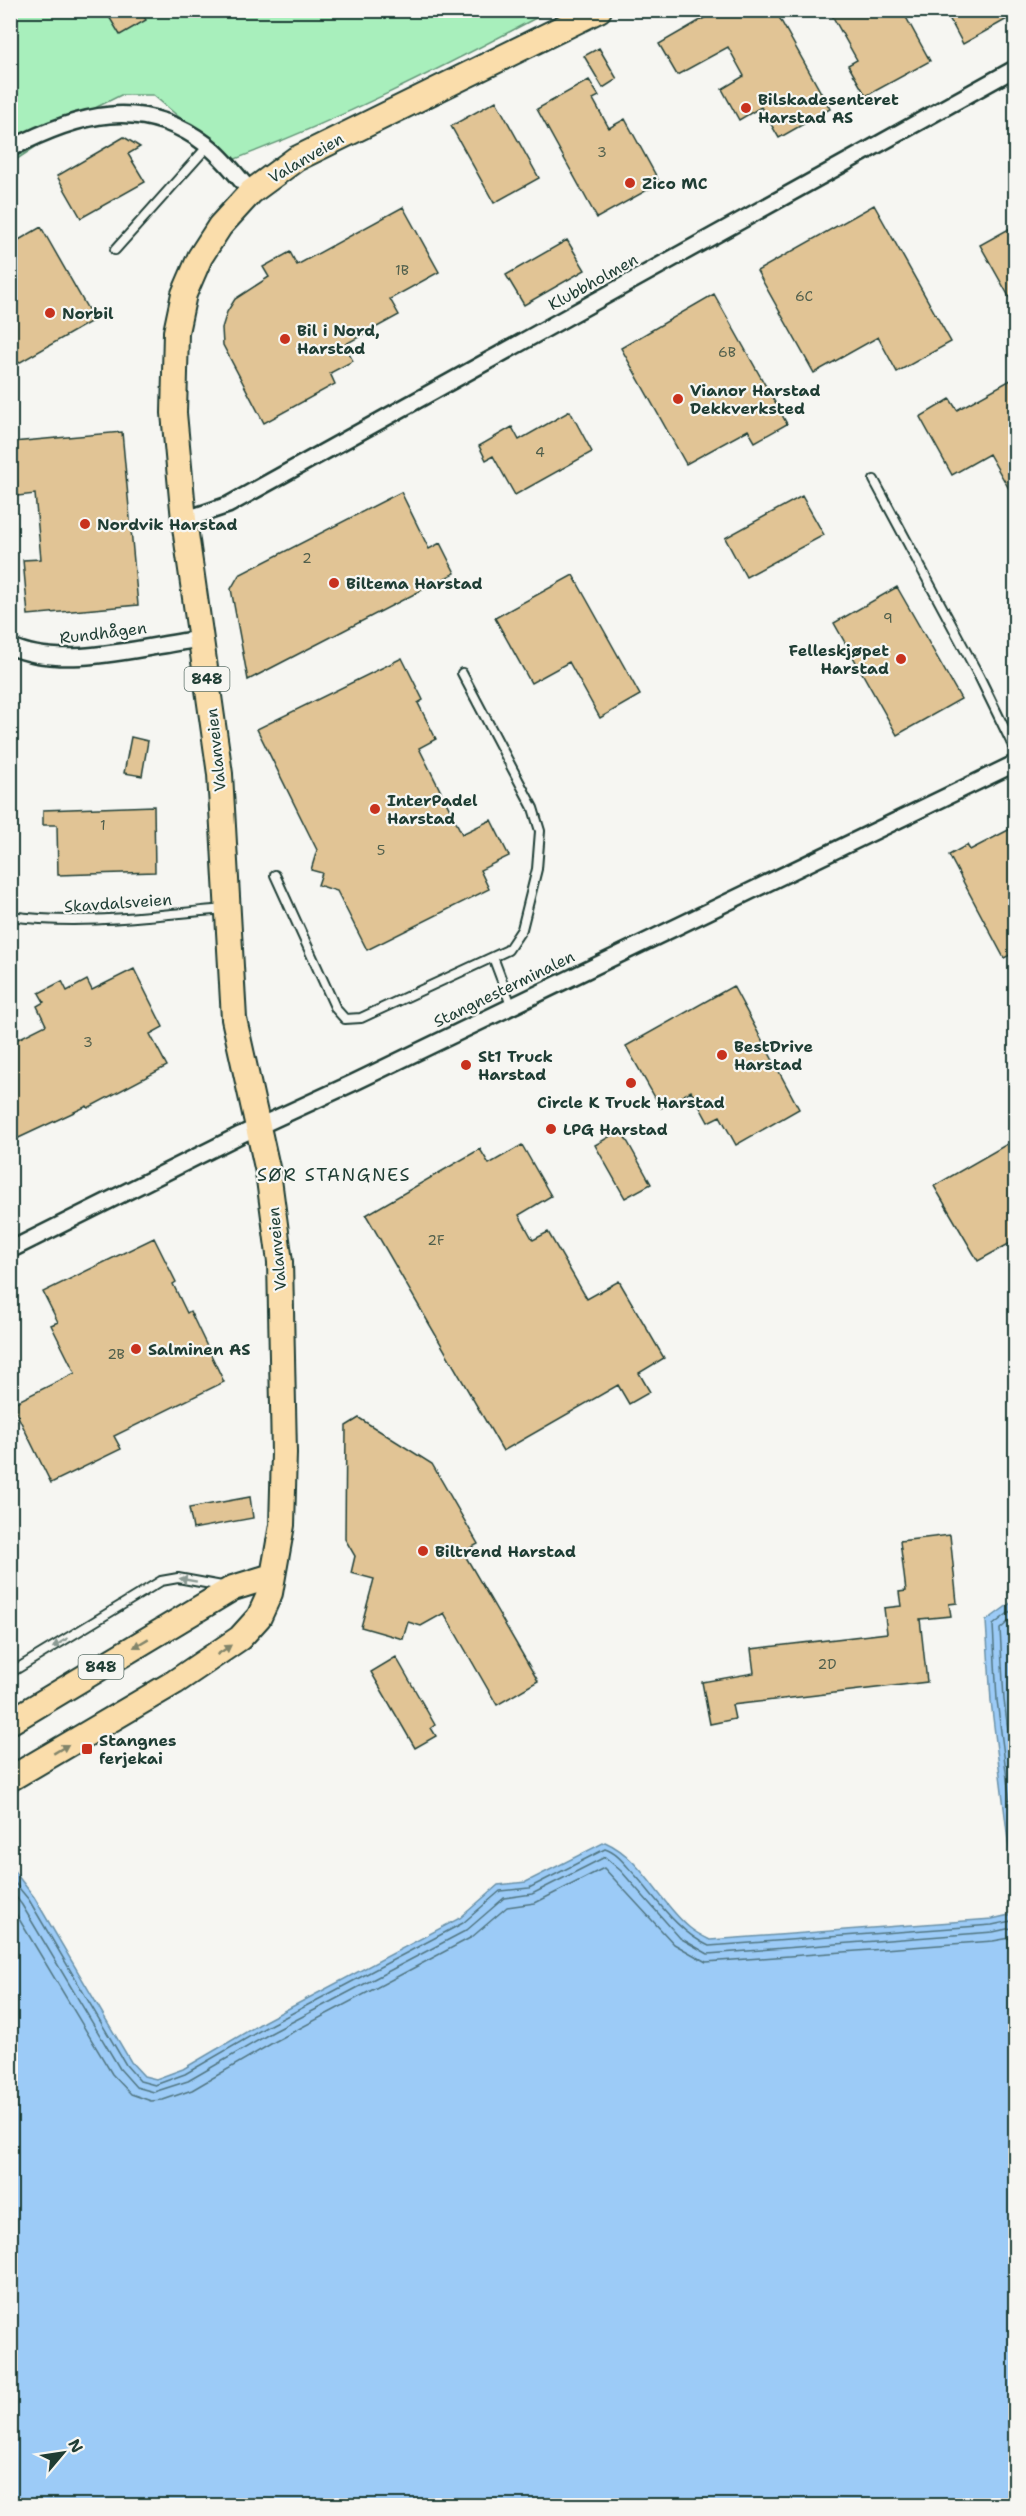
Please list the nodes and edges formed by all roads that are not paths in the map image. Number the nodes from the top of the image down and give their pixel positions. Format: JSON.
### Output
{"nodes":[{"id":1,"x":599,"y":10,"type":"edge"},
{"id":2,"x":1016,"y":68,"type":"edge"},
{"id":3,"x":208,"y":146,"type":"junction"},
{"id":4,"x":10,"y":149,"type":"edge"},
{"id":5,"x":251,"y":192,"type":"junction"},
{"id":6,"x":116,"y":250,"type":"dead end"},
{"id":7,"x":874,"y":480,"type":"dead end"},
{"id":8,"x":184,"y":520,"type":"junction"},
{"id":9,"x":200,"y":639,"type":"junction"},
{"id":10,"x":10,"y":645,"type":"edge"},
{"id":11,"x":462,"y":673,"type":"dead end"},
{"id":12,"x":1016,"y":752,"type":"edge"},
{"id":13,"x":1016,"y":763,"type":"edge"},
{"id":14,"x":275,"y":875,"type":"dead end"},
{"id":15,"x":226,"y":909,"type":"junction"},
{"id":16,"x":10,"y":916,"type":"edge"},
{"id":17,"x":493,"y":957,"type":"junction"},
{"id":18,"x":511,"y":1005,"type":"junction"},
{"id":19,"x":257,"y":1127,"type":"junction"},
{"id":20,"x":10,"y":1250,"type":"edge"},
{"id":21,"x":272,"y":1576,"type":"junction"},
{"id":22,"x":232,"y":1588,"type":"junction"},
{"id":23,"x":10,"y":1673,"type":"edge"},
{"id":24,"x":10,"y":1722,"type":"edge"},
{"id":25,"x":10,"y":1779,"type":"edge"}],
"edges":[{"from":1,"to":5,"type":"main road","name":"Valanveien","number":"848"},
{"from":2,"to":8,"type":"street","name":"Klubbholmen"},
{"from":3,"to":4,"type":"street"},
{"from":3,"to":5,"type":"street"},
{"from":3,"to":6,"type":"lane"},
{"from":5,"to":8,"type":"main road","name":"Valanveien","number":"848"},
{"from":7,"to":12,"type":"lane"},
{"from":8,"to":9,"type":"main road","name":"Valanveien","number":"848"},
{"from":9,"to":10,"type":"street","name":"Rundhågen"},
{"from":9,"to":15,"type":"main road","name":"Valanveien","number":"848"},
{"from":11,"to":17,"type":"lane"},
{"from":13,"to":18,"type":"street","name":"Stangnesterminalen"},
{"from":14,"to":17,"type":"lane"},
{"from":15,"to":16,"type":"lane","name":"Skavdalsveien"},
{"from":15,"to":19,"type":"main road","name":"Valanveien","number":"848"},
{"from":17,"to":18,"type":"lane"},
{"from":18,"to":19,"type":"street","name":"Stangnesterminalen"},
{"from":19,"to":20,"type":"street","name":"Stangnesterminalen"},
{"from":19,"to":21,"type":"main road","name":"Valanveien","number":"848"},
{"from":21,"to":22,"type":"main road","number":"848"},
{"from":25,"to":21,"type":"main road","number":"848","one_way":true},
{"from":22,"to":23,"type":"lane","one_way":true},
{"from":22,"to":24,"type":"main road","number":"848","one_way":true}]}
